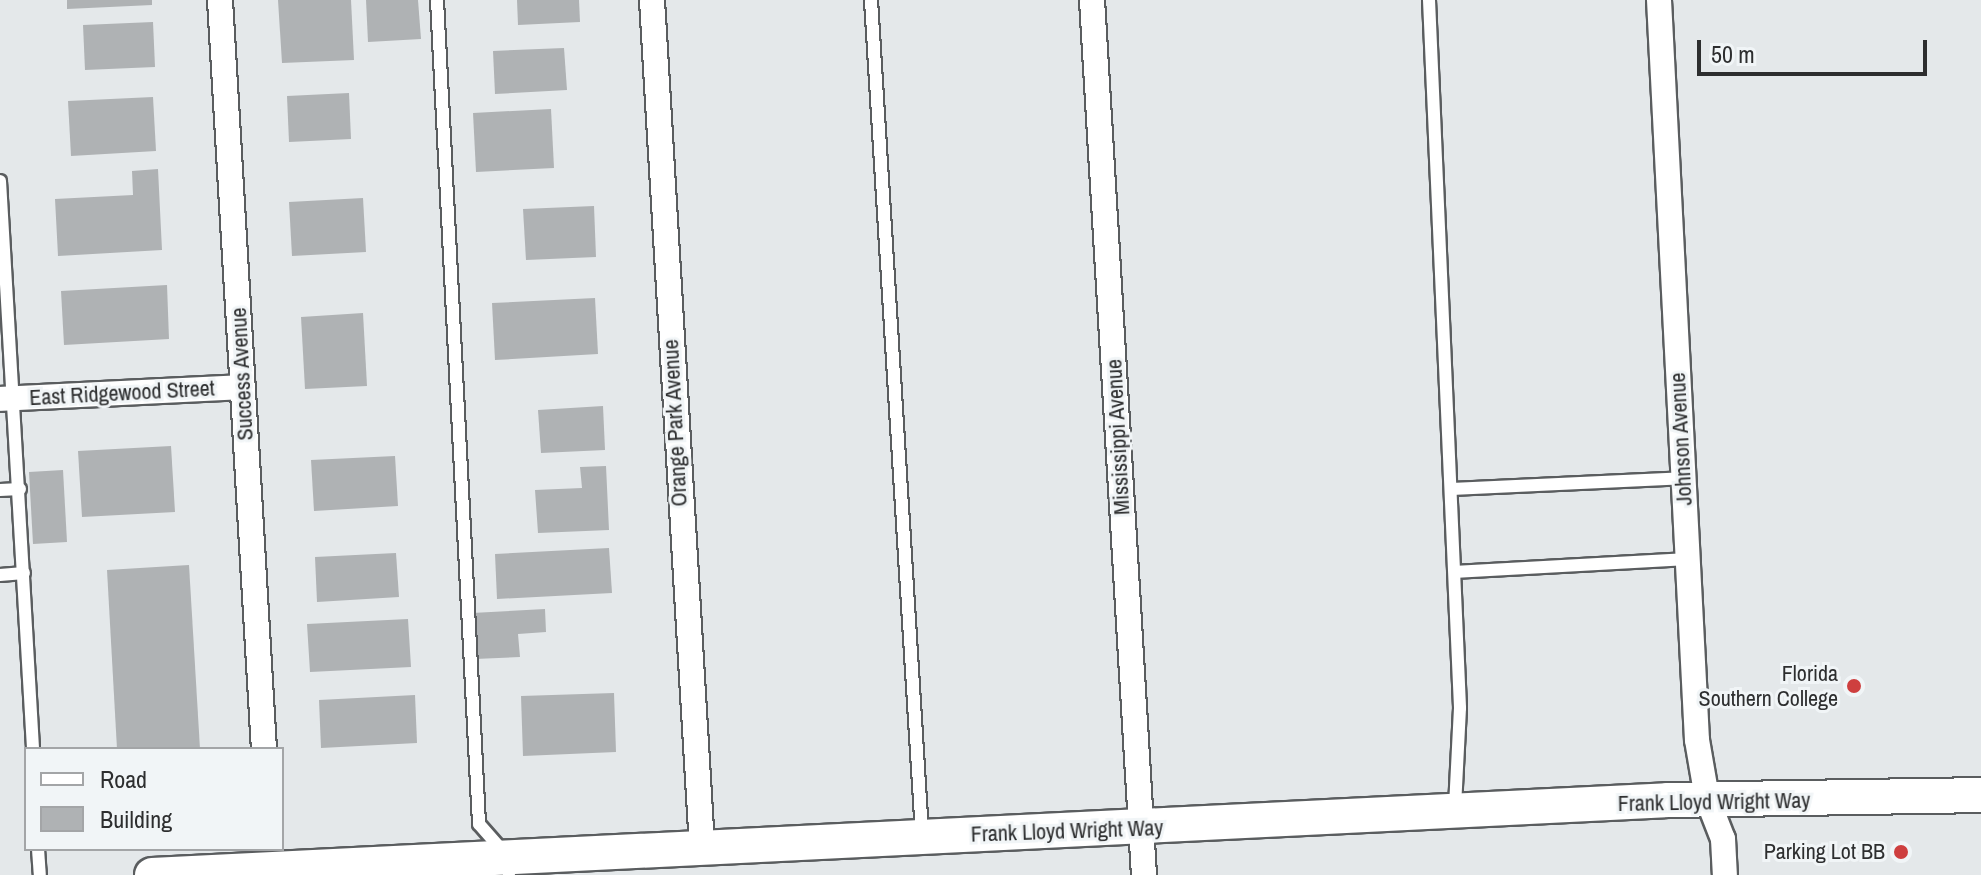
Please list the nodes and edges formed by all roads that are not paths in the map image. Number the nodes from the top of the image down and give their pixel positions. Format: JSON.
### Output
{"nodes":[{"id":1,"x":220,"y":0,"type":"edge"},
{"id":2,"x":437,"y":0,"type":"edge"},
{"id":3,"x":652,"y":0,"type":"edge"},
{"id":4,"x":871,"y":0,"type":"edge"},
{"id":5,"x":1092,"y":0,"type":"edge"},
{"id":6,"x":1429,"y":0,"type":"edge"},
{"id":7,"x":1659,"y":0,"type":"edge"},
{"id":8,"x":0,"y":181,"type":"edge"},
{"id":9,"x":243,"y":387,"type":"junction"},
{"id":10,"x":8,"y":399,"type":"edge"},
{"id":11,"x":1682,"y":478,"type":"junction"},
{"id":12,"x":20,"y":489,"type":"junction"},
{"id":13,"x":1452,"y":489,"type":"junction"},
{"id":14,"x":0,"y":490,"type":"edge"},
{"id":15,"x":1687,"y":559,"type":"junction"},
{"id":16,"x":1455,"y":572,"type":"junction"},
{"id":17,"x":24,"y":573,"type":"junction"},
{"id":18,"x":0,"y":575,"type":"edge"},
{"id":19,"x":33,"y":747,"type":"edge"},
{"id":20,"x":264,"y":747,"type":"edge"},
{"id":21,"x":1981,"y":795,"type":"edge"},
{"id":22,"x":1707,"y":798,"type":"junction"},
{"id":23,"x":1455,"y":811,"type":"junction"},
{"id":24,"x":1142,"y":828,"type":"junction"},
{"id":25,"x":923,"y":837,"type":"junction"},
{"id":26,"x":702,"y":846,"type":"junction"},
{"id":27,"x":38,"y":851,"type":"edge"},
{"id":28,"x":270,"y":864,"type":"edge"},
{"id":29,"x":508,"y":866,"type":"edge"},
{"id":30,"x":40,"y":875,"type":"edge"},
{"id":31,"x":152,"y":875,"type":"edge"},
{"id":32,"x":1144,"y":875,"type":"edge"},
{"id":33,"x":1725,"y":875,"type":"edge"}],
"edges":[{"from":1,"to":9,"type":"street","name":"Success Avenue"},
{"from":2,"to":29,"type":"lane"},
{"from":3,"to":26,"type":"street","name":"Orange Park Avenue"},
{"from":4,"to":25,"type":"lane"},
{"from":5,"to":24,"type":"street","name":"Mississippi Avenue"},
{"from":6,"to":13,"type":"lane"},
{"from":7,"to":11,"type":"street","name":"Johnson Avenue"},
{"from":8,"to":10,"type":"lane"},
{"from":9,"to":10,"type":"street","name":"East Ridgewood Street"},
{"from":9,"to":20,"type":"street","name":"Success Avenue"},
{"from":10,"to":12,"type":"lane"},
{"from":11,"to":13,"type":"lane"},
{"from":11,"to":15,"type":"street","name":"Johnson Avenue"},
{"from":12,"to":14,"type":"lane"},
{"from":12,"to":17,"type":"lane"},
{"from":13,"to":16,"type":"lane"},
{"from":15,"to":16,"type":"lane"},
{"from":15,"to":22,"type":"street","name":"Johnson Avenue"},
{"from":16,"to":23,"type":"lane"},
{"from":17,"to":18,"type":"lane"},
{"from":17,"to":19,"type":"lane"},
{"from":21,"to":22,"type":"street","name":"Frank Lloyd Wright Way"},
{"from":22,"to":23,"type":"street","name":"Frank Lloyd Wright Way"},
{"from":22,"to":33,"type":"street","name":"Johnson Avenue"},
{"from":23,"to":24,"type":"street","name":"Frank Lloyd Wright Way"},
{"from":24,"to":25,"type":"street","name":"Frank Lloyd Wright Way"},
{"from":24,"to":32,"type":"street","name":"Mississippi Avenue"},
{"from":25,"to":26,"type":"street","name":"Frank Lloyd Wright Way"},
{"from":26,"to":29,"type":"street","name":"Frank Lloyd Wright Way"},
{"from":27,"to":30,"type":"lane"},
{"from":28,"to":29,"type":"street","name":"Frank Lloyd Wright Way"},
{"from":28,"to":31,"type":"street","name":"Frank Lloyd Wright Way"}]}
